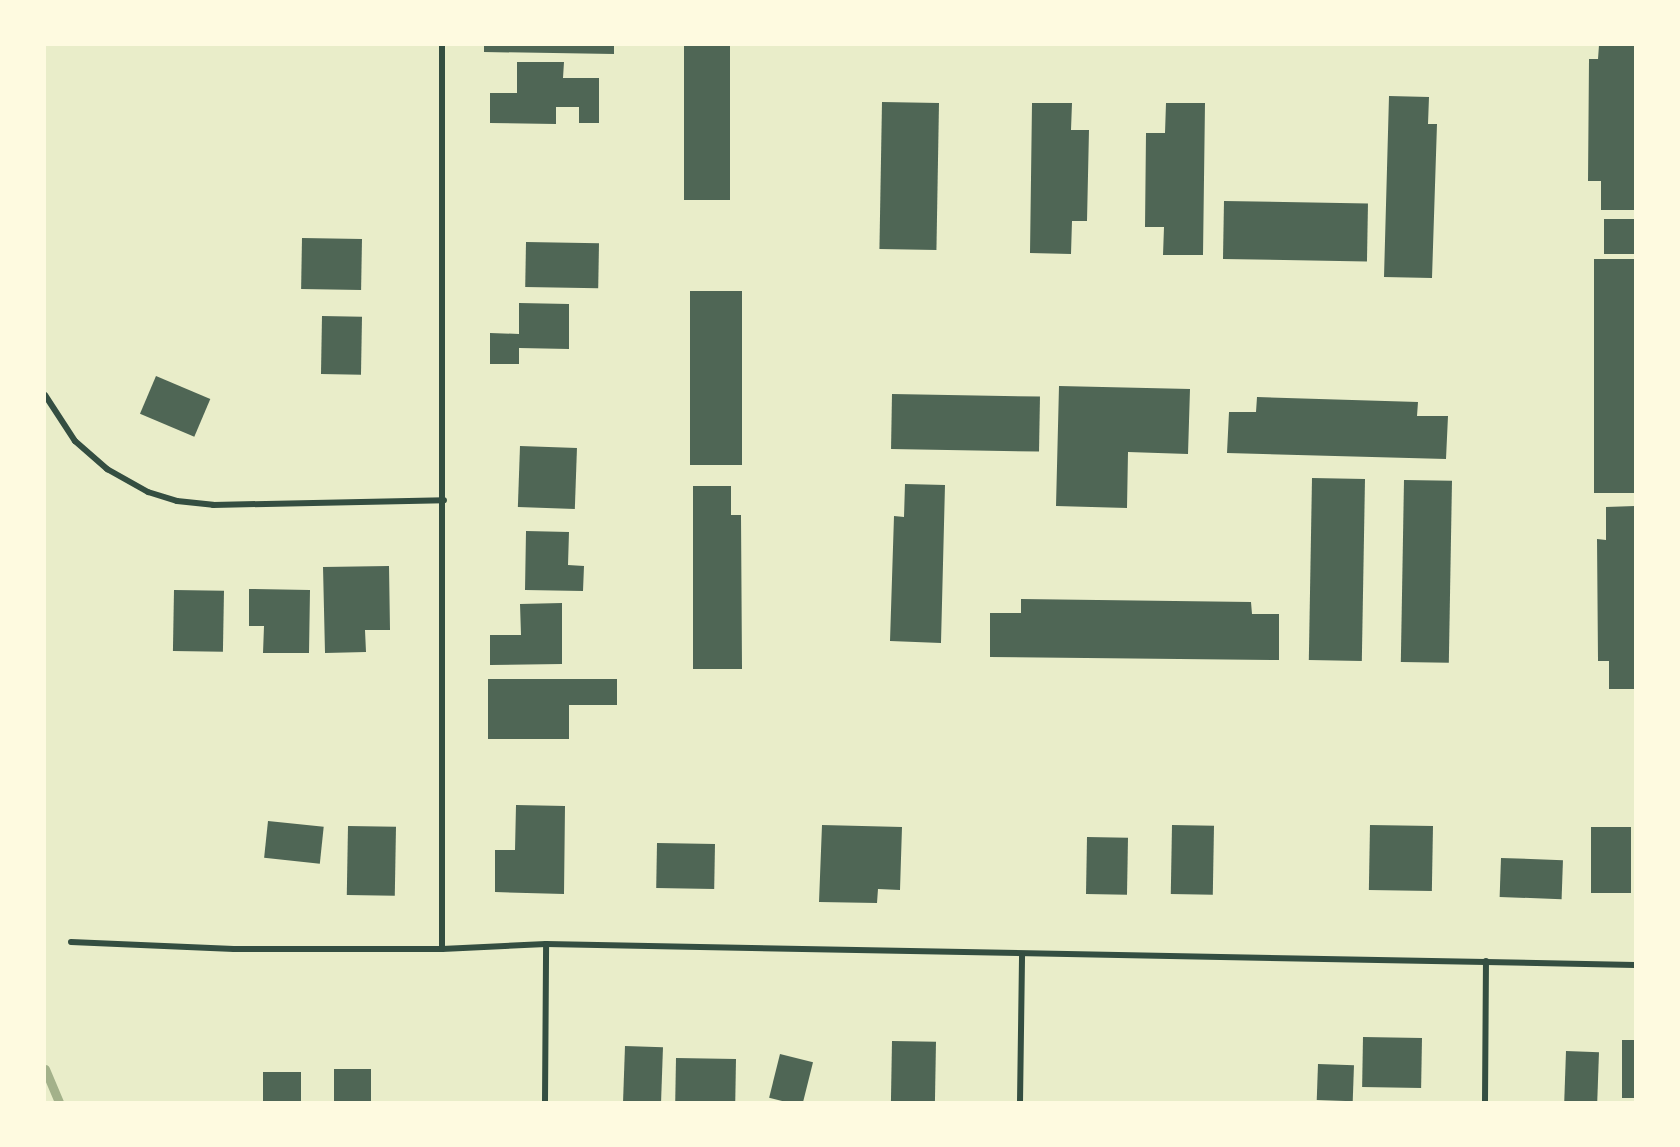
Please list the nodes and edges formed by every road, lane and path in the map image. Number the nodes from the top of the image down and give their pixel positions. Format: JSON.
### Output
{"nodes":[{"id":1,"x":442,"y":45,"type":"edge"},
{"id":2,"x":45,"y":395,"type":"edge"},
{"id":3,"x":444,"y":500,"type":"junction"},
{"id":4,"x":71,"y":942,"type":"dead end"},
{"id":5,"x":546,"y":944,"type":"junction"},
{"id":6,"x":442,"y":949,"type":"junction"},
{"id":7,"x":1022,"y":956,"type":"junction"},
{"id":8,"x":1486,"y":962,"type":"junction"},
{"id":9,"x":1635,"y":965,"type":"edge"},
{"id":10,"x":545,"y":1102,"type":"edge"},
{"id":11,"x":1020,"y":1102,"type":"edge"},
{"id":12,"x":1485,"y":1102,"type":"edge"}],
"edges":[{"from":1,"to":3,"type":"street"},
{"from":2,"to":3,"type":"street"},
{"from":3,"to":6,"type":"street"},
{"from":4,"to":6,"type":"street"},
{"from":5,"to":6,"type":"street"},
{"from":5,"to":7,"type":"street"},
{"from":5,"to":10,"type":"street"},
{"from":7,"to":8,"type":"street"},
{"from":7,"to":11,"type":"street"},
{"from":8,"to":9,"type":"street"},
{"from":8,"to":12,"type":"street"}]}
